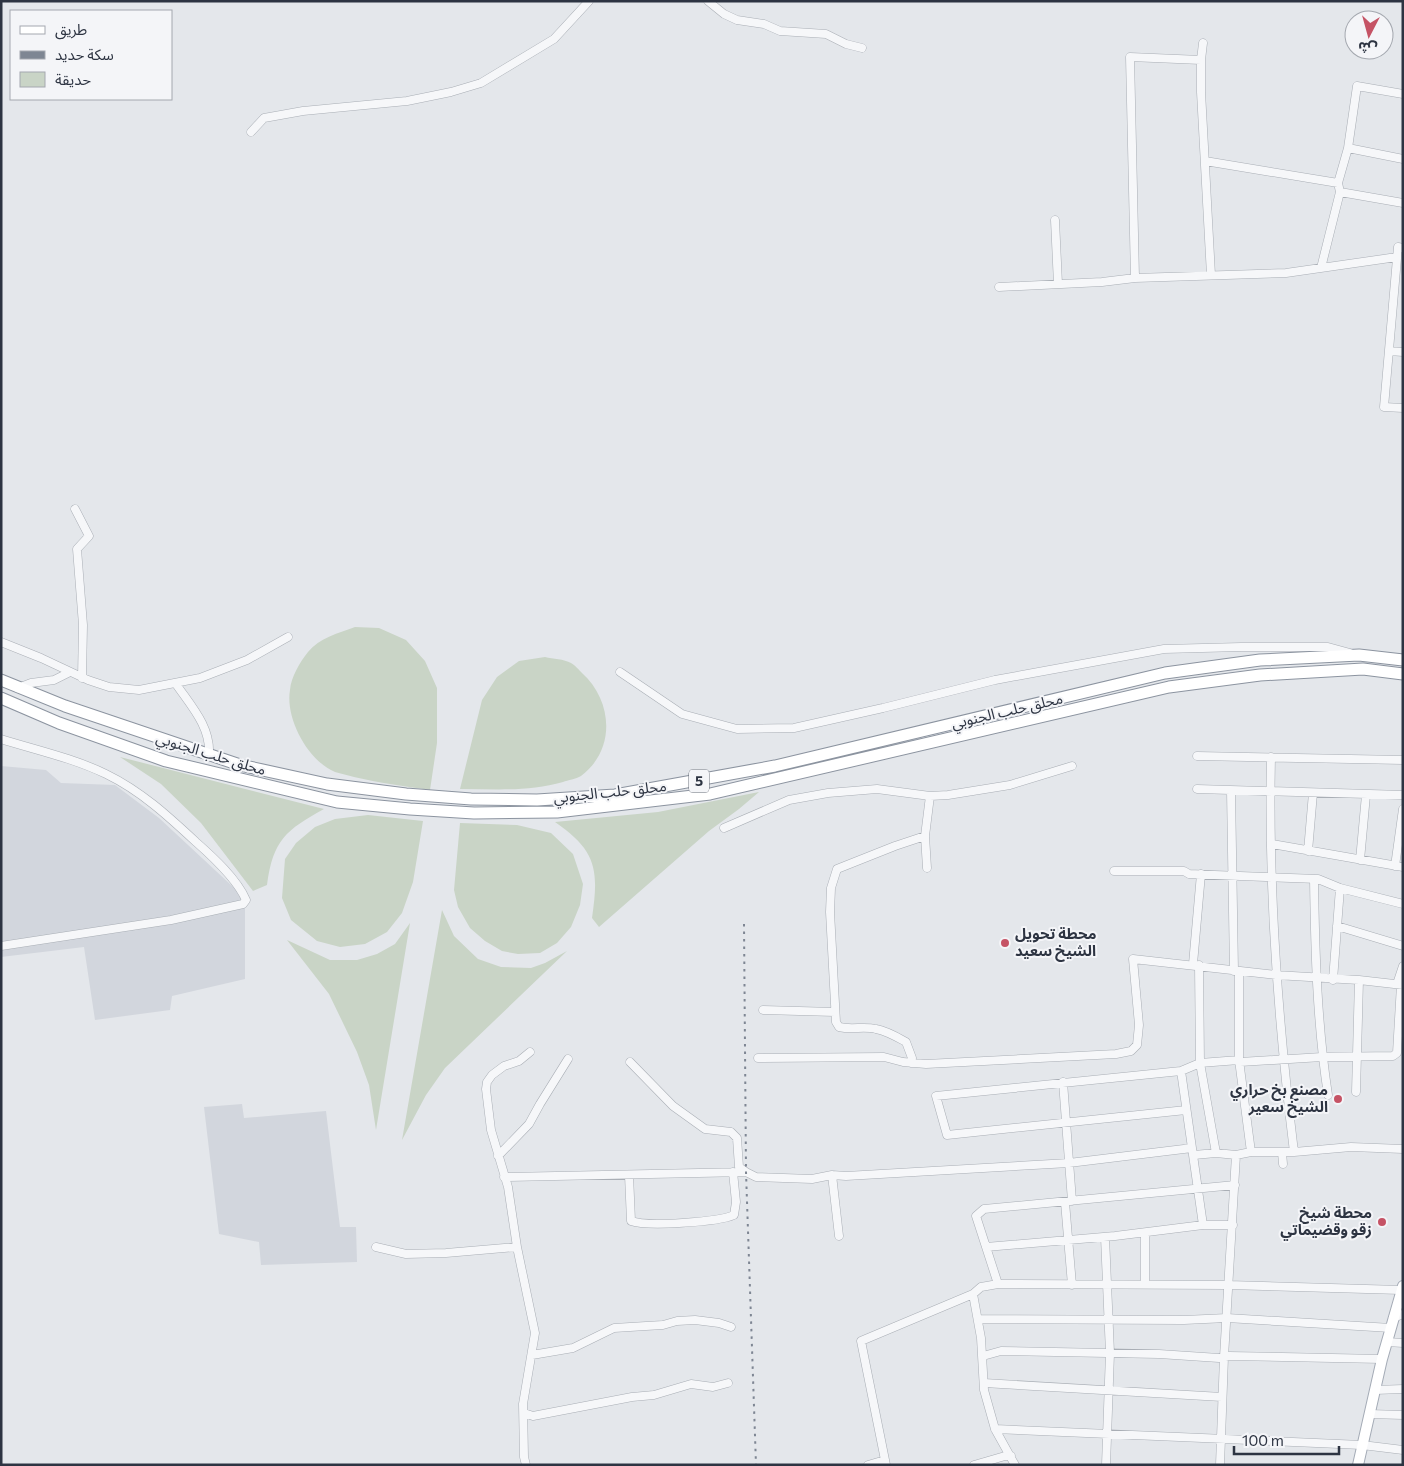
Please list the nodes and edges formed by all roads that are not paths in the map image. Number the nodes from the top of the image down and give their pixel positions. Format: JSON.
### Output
{"nodes":[{"id":1,"x":589,"y":1,"type":"edge"},
{"id":2,"x":708,"y":1,"type":"edge"},
{"id":3,"x":1203,"y":43,"type":"dead end"},
{"id":4,"x":862,"y":48,"type":"dead end"},
{"id":5,"x":1200,"y":60,"type":"junction"},
{"id":6,"x":1403,"y":94,"type":"edge"},
{"id":7,"x":251,"y":132,"type":"dead end"},
{"id":8,"x":1348,"y":148,"type":"junction"},
{"id":9,"x":1403,"y":159,"type":"edge"},
{"id":10,"x":1205,"y":161,"type":"junction"},
{"id":11,"x":1338,"y":183,"type":"junction"},
{"id":12,"x":1340,"y":192,"type":"junction"},
{"id":13,"x":1403,"y":203,"type":"edge"},
{"id":14,"x":1055,"y":220,"type":"dead end"},
{"id":15,"x":1403,"y":248,"type":"edge"},
{"id":16,"x":1397,"y":257,"type":"junction"},
{"id":17,"x":1321,"y":268,"type":"junction"},
{"id":18,"x":1211,"y":275,"type":"junction"},
{"id":19,"x":1135,"y":278,"type":"junction"},
{"id":20,"x":1058,"y":284,"type":"junction"},
{"id":21,"x":999,"y":287,"type":"dead end"},
{"id":22,"x":1389,"y":351,"type":"junction"},
{"id":23,"x":1403,"y":352,"type":"edge"},
{"id":24,"x":1403,"y":408,"type":"edge"},
{"id":25,"x":75,"y":509,"type":"dead end"},
{"id":26,"x":288,"y":637,"type":"dead end"},
{"id":27,"x":1,"y":642,"type":"edge"},
{"id":28,"x":1359,"y":655,"type":"junction"},
{"id":29,"x":1403,"y":660,"type":"edge"},
{"id":30,"x":70,"y":672,"type":"junction"},
{"id":31,"x":620,"y":672,"type":"dead end"},
{"id":32,"x":1403,"y":674,"type":"edge"},
{"id":33,"x":82,"y":678,"type":"junction"},
{"id":34,"x":1,"y":680,"type":"edge"},
{"id":35,"x":176,"y":684,"type":"junction"},
{"id":36,"x":18,"y":688,"type":"junction"},
{"id":37,"x":1,"y":698,"type":"edge"},
{"id":38,"x":1,"y":739,"type":"edge"},
{"id":39,"x":208,"y":755,"type":"junction"},
{"id":40,"x":1198,"y":756,"type":"dead end"},
{"id":41,"x":1271,"y":757,"type":"junction"},
{"id":42,"x":1403,"y":760,"type":"edge"},
{"id":43,"x":1072,"y":766,"type":"dead end"},
{"id":44,"x":1197,"y":789,"type":"dead end"},
{"id":45,"x":1231,"y":791,"type":"junction"},
{"id":46,"x":1270,"y":792,"type":"junction"},
{"id":47,"x":1313,"y":793,"type":"junction"},
{"id":48,"x":1366,"y":795,"type":"junction"},
{"id":49,"x":1403,"y":795,"type":"edge"},
{"id":50,"x":930,"y":796,"type":"junction"},
{"id":51,"x":1403,"y":809,"type":"edge"},
{"id":52,"x":724,"y":828,"type":"dead end"},
{"id":53,"x":925,"y":836,"type":"junction"},
{"id":54,"x":1272,"y":844,"type":"junction"},
{"id":55,"x":1308,"y":851,"type":"junction"},
{"id":56,"x":1360,"y":860,"type":"junction"},
{"id":57,"x":1399,"y":867,"type":"edge"},
{"id":58,"x":927,"y":868,"type":"dead end"},
{"id":59,"x":1114,"y":871,"type":"dead end"},
{"id":60,"x":1200,"y":874,"type":"junction"},
{"id":61,"x":1232,"y":876,"type":"junction"},
{"id":62,"x":1273,"y":878,"type":"junction"},
{"id":63,"x":1314,"y":879,"type":"junction"},
{"id":64,"x":1340,"y":888,"type":"junction"},
{"id":65,"x":1403,"y":904,"type":"edge"},
{"id":66,"x":1337,"y":926,"type":"junction"},
{"id":67,"x":1,"y":946,"type":"edge"},
{"id":68,"x":1403,"y":946,"type":"edge"},
{"id":69,"x":1196,"y":965,"type":"junction"},
{"id":70,"x":1403,"y":966,"type":"edge"},
{"id":71,"x":1236,"y":971,"type":"junction"},
{"id":72,"x":1276,"y":975,"type":"junction"},
{"id":73,"x":1316,"y":978,"type":"junction"},
{"id":74,"x":1333,"y":980,"type":"junction"},
{"id":75,"x":1360,"y":980,"type":"junction"},
{"id":76,"x":1400,"y":985,"type":"edge"},
{"id":77,"x":763,"y":1010,"type":"dead end"},
{"id":78,"x":835,"y":1012,"type":"junction"},
{"id":79,"x":530,"y":1052,"type":"dead end"},
{"id":80,"x":1358,"y":1056,"type":"junction"},
{"id":81,"x":1322,"y":1057,"type":"junction"},
{"id":82,"x":758,"y":1058,"type":"dead end"},
{"id":83,"x":568,"y":1059,"type":"dead end"},
{"id":84,"x":1283,"y":1059,"type":"junction"},
{"id":85,"x":1240,"y":1061,"type":"junction"},
{"id":86,"x":630,"y":1062,"type":"dead end"},
{"id":87,"x":911,"y":1062,"type":"junction"},
{"id":88,"x":1200,"y":1063,"type":"junction"},
{"id":89,"x":1181,"y":1071,"type":"junction"},
{"id":90,"x":1062,"y":1082,"type":"junction"},
{"id":91,"x":1356,"y":1092,"type":"dead end"},
{"id":92,"x":1328,"y":1095,"type":"dead end"},
{"id":93,"x":1186,"y":1110,"type":"junction"},
{"id":94,"x":1066,"y":1122,"type":"junction"},
{"id":95,"x":1403,"y":1149,"type":"edge"},
{"id":96,"x":1193,"y":1152,"type":"junction"},
{"id":97,"x":1251,"y":1152,"type":"junction"},
{"id":98,"x":1282,"y":1152,"type":"junction"},
{"id":99,"x":1294,"y":1152,"type":"junction"},
{"id":100,"x":1216,"y":1153,"type":"junction"},
{"id":101,"x":1236,"y":1155,"type":"junction"},
{"id":102,"x":498,"y":1156,"type":"junction"},
{"id":103,"x":1069,"y":1163,"type":"junction"},
{"id":104,"x":1283,"y":1164,"type":"dead end"},
{"id":105,"x":733,"y":1172,"type":"junction"},
{"id":106,"x":746,"y":1172,"type":"junction"},
{"id":107,"x":629,"y":1175,"type":"junction"},
{"id":108,"x":832,"y":1175,"type":"junction"},
{"id":109,"x":504,"y":1177,"type":"junction"},
{"id":110,"x":1235,"y":1185,"type":"junction"},
{"id":111,"x":1198,"y":1189,"type":"junction"},
{"id":112,"x":1068,"y":1201,"type":"junction"},
{"id":113,"x":1203,"y":1225,"type":"junction"},
{"id":114,"x":1233,"y":1225,"type":"junction"},
{"id":115,"x":1145,"y":1233,"type":"junction"},
{"id":116,"x":838,"y":1236,"type":"dead end"},
{"id":117,"x":1105,"y":1237,"type":"junction"},
{"id":118,"x":1068,"y":1241,"type":"junction"},
{"id":119,"x":517,"y":1246,"type":"junction"},
{"id":120,"x":376,"y":1247,"type":"dead end"},
{"id":121,"x":986,"y":1247,"type":"junction"},
{"id":122,"x":998,"y":1284,"type":"junction"},
{"id":123,"x":1145,"y":1284,"type":"junction"},
{"id":124,"x":1228,"y":1284,"type":"junction"},
{"id":125,"x":1072,"y":1285,"type":"junction"},
{"id":126,"x":1107,"y":1285,"type":"junction"},
{"id":127,"x":1402,"y":1288,"type":"edge"},
{"id":128,"x":973,"y":1294,"type":"junction"},
{"id":129,"x":1227,"y":1318,"type":"junction"},
{"id":130,"x":978,"y":1319,"type":"junction"},
{"id":131,"x":1109,"y":1320,"type":"junction"},
{"id":132,"x":1396,"y":1320,"type":"edge"},
{"id":133,"x":731,"y":1327,"type":"dead end"},
{"id":134,"x":1387,"y":1342,"type":"junction"},
{"id":135,"x":1403,"y":1343,"type":"edge"},
{"id":136,"x":1110,"y":1353,"type":"junction"},
{"id":137,"x":532,"y":1355,"type":"junction"},
{"id":138,"x":983,"y":1356,"type":"junction"},
{"id":139,"x":1224,"y":1357,"type":"junction"},
{"id":140,"x":1382,"y":1360,"type":"junction"},
{"id":141,"x":728,"y":1383,"type":"dead end"},
{"id":142,"x":984,"y":1383,"type":"junction"},
{"id":143,"x":1403,"y":1389,"type":"edge"},
{"id":144,"x":1375,"y":1390,"type":"junction"},
{"id":145,"x":1109,"y":1391,"type":"junction"},
{"id":146,"x":1222,"y":1397,"type":"junction"},
{"id":147,"x":524,"y":1412,"type":"junction"},
{"id":148,"x":1369,"y":1414,"type":"junction"},
{"id":149,"x":1403,"y":1415,"type":"edge"},
{"id":150,"x":995,"y":1430,"type":"junction"},
{"id":151,"x":1108,"y":1435,"type":"junction"},
{"id":152,"x":1221,"y":1439,"type":"junction"},
{"id":153,"x":1362,"y":1445,"type":"junction"},
{"id":154,"x":1403,"y":1450,"type":"edge"},
{"id":155,"x":1011,"y":1456,"type":"junction"},
{"id":156,"x":886,"y":1462,"type":"edge"},
{"id":157,"x":526,"y":1465,"type":"edge"},
{"id":158,"x":868,"y":1465,"type":"edge"},
{"id":159,"x":974,"y":1465,"type":"edge"},
{"id":160,"x":1015,"y":1465,"type":"edge"},
{"id":161,"x":1106,"y":1465,"type":"edge"},
{"id":162,"x":1220,"y":1465,"type":"edge"},
{"id":163,"x":1358,"y":1465,"type":"edge"}],
"edges":[{"from":1,"to":7,"type":"street"},
{"from":2,"to":4,"type":"street"},
{"from":3,"to":5,"type":"street"},
{"from":5,"to":10,"type":"street"},
{"from":5,"to":19,"type":"street"},
{"from":6,"to":8,"type":"street"},
{"from":8,"to":9,"type":"street"},
{"from":8,"to":11,"type":"street"},
{"from":10,"to":11,"type":"street"},
{"from":10,"to":18,"type":"street"},
{"from":11,"to":12,"type":"street"},
{"from":12,"to":13,"type":"street"},
{"from":12,"to":17,"type":"street"},
{"from":14,"to":20,"type":"street"},
{"from":15,"to":16,"type":"street"},
{"from":16,"to":17,"type":"street"},
{"from":16,"to":22,"type":"street"},
{"from":17,"to":18,"type":"street"},
{"from":18,"to":19,"type":"street"},
{"from":19,"to":20,"type":"street"},
{"from":20,"to":21,"type":"street"},
{"from":22,"to":23,"type":"street"},
{"from":22,"to":24,"type":"street"},
{"from":25,"to":33,"type":"street"},
{"from":26,"to":35,"type":"street"},
{"from":27,"to":30,"type":"street"},
{"from":28,"to":29,"type":"highway","name":"محلق حلب الجنوبي","number":"5"},
{"from":28,"to":31,"type":"street"},
{"from":28,"to":39,"type":"highway","name":"محلق حلب الجنوبي","number":"5"},
{"from":30,"to":33,"type":"street"},
{"from":30,"to":36,"type":"street"},
{"from":32,"to":37,"type":"highway","name":"محلق حلب الجنوبي","number":"5"},
{"from":33,"to":35,"type":"street"},
{"from":34,"to":36,"type":"highway","name":"محلق حلب الجنوبي","number":"5"},
{"from":35,"to":39,"type":"street"},
{"from":36,"to":39,"type":"highway","name":"محلق حلب الجنوبي","number":"5"},
{"from":38,"to":67,"type":"street"},
{"from":40,"to":41,"type":"street"},
{"from":41,"to":42,"type":"street"},
{"from":41,"to":46,"type":"street"},
{"from":43,"to":50,"type":"street"},
{"from":44,"to":45,"type":"street"},
{"from":45,"to":46,"type":"street"},
{"from":45,"to":61,"type":"street"},
{"from":46,"to":47,"type":"street"},
{"from":46,"to":54,"type":"street"},
{"from":47,"to":48,"type":"street"},
{"from":47,"to":55,"type":"street"},
{"from":48,"to":49,"type":"street"},
{"from":48,"to":56,"type":"street"},
{"from":50,"to":52,"type":"street"},
{"from":50,"to":53,"type":"street"},
{"from":51,"to":57,"type":"street"},
{"from":53,"to":58,"type":"street"},
{"from":53,"to":78,"type":"street"},
{"from":54,"to":55,"type":"street"},
{"from":54,"to":62,"type":"street"},
{"from":55,"to":56,"type":"street"},
{"from":56,"to":57,"type":"street"},
{"from":59,"to":60,"type":"street"},
{"from":60,"to":61,"type":"street"},
{"from":60,"to":69,"type":"street"},
{"from":61,"to":62,"type":"street"},
{"from":61,"to":71,"type":"street"},
{"from":62,"to":63,"type":"street"},
{"from":62,"to":72,"type":"street"},
{"from":63,"to":64,"type":"street"},
{"from":63,"to":73,"type":"street"},
{"from":64,"to":65,"type":"street"},
{"from":64,"to":66,"type":"street"},
{"from":66,"to":68,"type":"street"},
{"from":66,"to":74,"type":"street"},
{"from":69,"to":71,"type":"street"},
{"from":69,"to":87,"type":"street"},
{"from":69,"to":88,"type":"street"},
{"from":70,"to":76,"type":"street"},
{"from":71,"to":72,"type":"street"},
{"from":71,"to":85,"type":"street"},
{"from":72,"to":73,"type":"street"},
{"from":72,"to":84,"type":"street"},
{"from":73,"to":74,"type":"street"},
{"from":73,"to":81,"type":"street"},
{"from":74,"to":75,"type":"street"},
{"from":75,"to":76,"type":"street"},
{"from":75,"to":80,"type":"street"},
{"from":76,"to":80,"type":"street"},
{"from":77,"to":78,"type":"street"},
{"from":78,"to":87,"type":"street"},
{"from":79,"to":102,"type":"street"},
{"from":80,"to":81,"type":"street"},
{"from":80,"to":91,"type":"street"},
{"from":81,"to":84,"type":"street"},
{"from":81,"to":92,"type":"street"},
{"from":82,"to":87,"type":"street"},
{"from":83,"to":102,"type":"street"},
{"from":84,"to":85,"type":"street"},
{"from":84,"to":99,"type":"street"},
{"from":85,"to":88,"type":"street"},
{"from":85,"to":97,"type":"street"},
{"from":86,"to":106,"type":"street"},
{"from":88,"to":89,"type":"street"},
{"from":88,"to":100,"type":"street"},
{"from":89,"to":90,"type":"street"},
{"from":89,"to":93,"type":"street"},
{"from":90,"to":94,"type":"street"},
{"from":90,"to":94,"type":"street"},
{"from":93,"to":94,"type":"street"},
{"from":93,"to":96,"type":"street"},
{"from":94,"to":103,"type":"street"},
{"from":95,"to":99,"type":"street"},
{"from":96,"to":100,"type":"street"},
{"from":96,"to":103,"type":"street"},
{"from":96,"to":111,"type":"street"},
{"from":97,"to":98,"type":"street"},
{"from":97,"to":101,"type":"street"},
{"from":98,"to":99,"type":"street"},
{"from":98,"to":104,"type":"street"},
{"from":100,"to":101,"type":"street"},
{"from":101,"to":110,"type":"street"},
{"from":102,"to":109,"type":"street"},
{"from":103,"to":108,"type":"street"},
{"from":103,"to":112,"type":"street"},
{"from":105,"to":106,"type":"street"},
{"from":105,"to":107,"type":"street"},
{"from":105,"to":107,"type":"street"},
{"from":106,"to":108,"type":"street"},
{"from":107,"to":109,"type":"street"},
{"from":108,"to":116,"type":"street"},
{"from":109,"to":119,"type":"street"},
{"from":110,"to":111,"type":"street"},
{"from":110,"to":114,"type":"street"},
{"from":111,"to":112,"type":"street"},
{"from":111,"to":113,"type":"street"},
{"from":112,"to":118,"type":"street"},
{"from":112,"to":121,"type":"street"},
{"from":113,"to":114,"type":"street"},
{"from":113,"to":115,"type":"street"},
{"from":114,"to":124,"type":"street"},
{"from":115,"to":117,"type":"street"},
{"from":115,"to":123,"type":"street"},
{"from":117,"to":118,"type":"street"},
{"from":117,"to":126,"type":"street"},
{"from":118,"to":121,"type":"street"},
{"from":118,"to":125,"type":"street"},
{"from":119,"to":120,"type":"street"},
{"from":119,"to":137,"type":"street"},
{"from":121,"to":122,"type":"street"},
{"from":122,"to":125,"type":"street"},
{"from":122,"to":128,"type":"street"},
{"from":123,"to":124,"type":"street"},
{"from":123,"to":126,"type":"street"},
{"from":124,"to":127,"type":"street"},
{"from":124,"to":129,"type":"street"},
{"from":125,"to":126,"type":"street"},
{"from":126,"to":131,"type":"street"},
{"from":127,"to":132,"type":"main road"},
{"from":128,"to":130,"type":"street"},
{"from":128,"to":156,"type":"street"},
{"from":129,"to":131,"type":"street"},
{"from":129,"to":132,"type":"street"},
{"from":129,"to":139,"type":"street"},
{"from":130,"to":131,"type":"street"},
{"from":130,"to":138,"type":"street"},
{"from":131,"to":136,"type":"street"},
{"from":132,"to":134,"type":"main road"},
{"from":133,"to":137,"type":"street"},
{"from":134,"to":135,"type":"street"},
{"from":134,"to":140,"type":"main road"},
{"from":136,"to":138,"type":"street"},
{"from":136,"to":139,"type":"street"},
{"from":136,"to":145,"type":"street"},
{"from":137,"to":147,"type":"street"},
{"from":138,"to":142,"type":"street"},
{"from":139,"to":140,"type":"street"},
{"from":139,"to":146,"type":"street"},
{"from":140,"to":144,"type":"main road"},
{"from":141,"to":147,"type":"street"},
{"from":142,"to":145,"type":"street"},
{"from":142,"to":150,"type":"street"},
{"from":143,"to":144,"type":"street"},
{"from":144,"to":148,"type":"main road"},
{"from":145,"to":146,"type":"street"},
{"from":145,"to":151,"type":"street"},
{"from":146,"to":152,"type":"street"},
{"from":147,"to":157,"type":"street"},
{"from":148,"to":149,"type":"street"},
{"from":148,"to":153,"type":"main road"},
{"from":150,"to":151,"type":"street"},
{"from":150,"to":155,"type":"street"},
{"from":151,"to":152,"type":"street"},
{"from":151,"to":161,"type":"street"},
{"from":152,"to":153,"type":"street"},
{"from":152,"to":162,"type":"street"},
{"from":153,"to":154,"type":"street"},
{"from":153,"to":163,"type":"main road"},
{"from":155,"to":159,"type":"street"},
{"from":155,"to":160,"type":"street"},
{"from":156,"to":158,"type":"street"}]}
